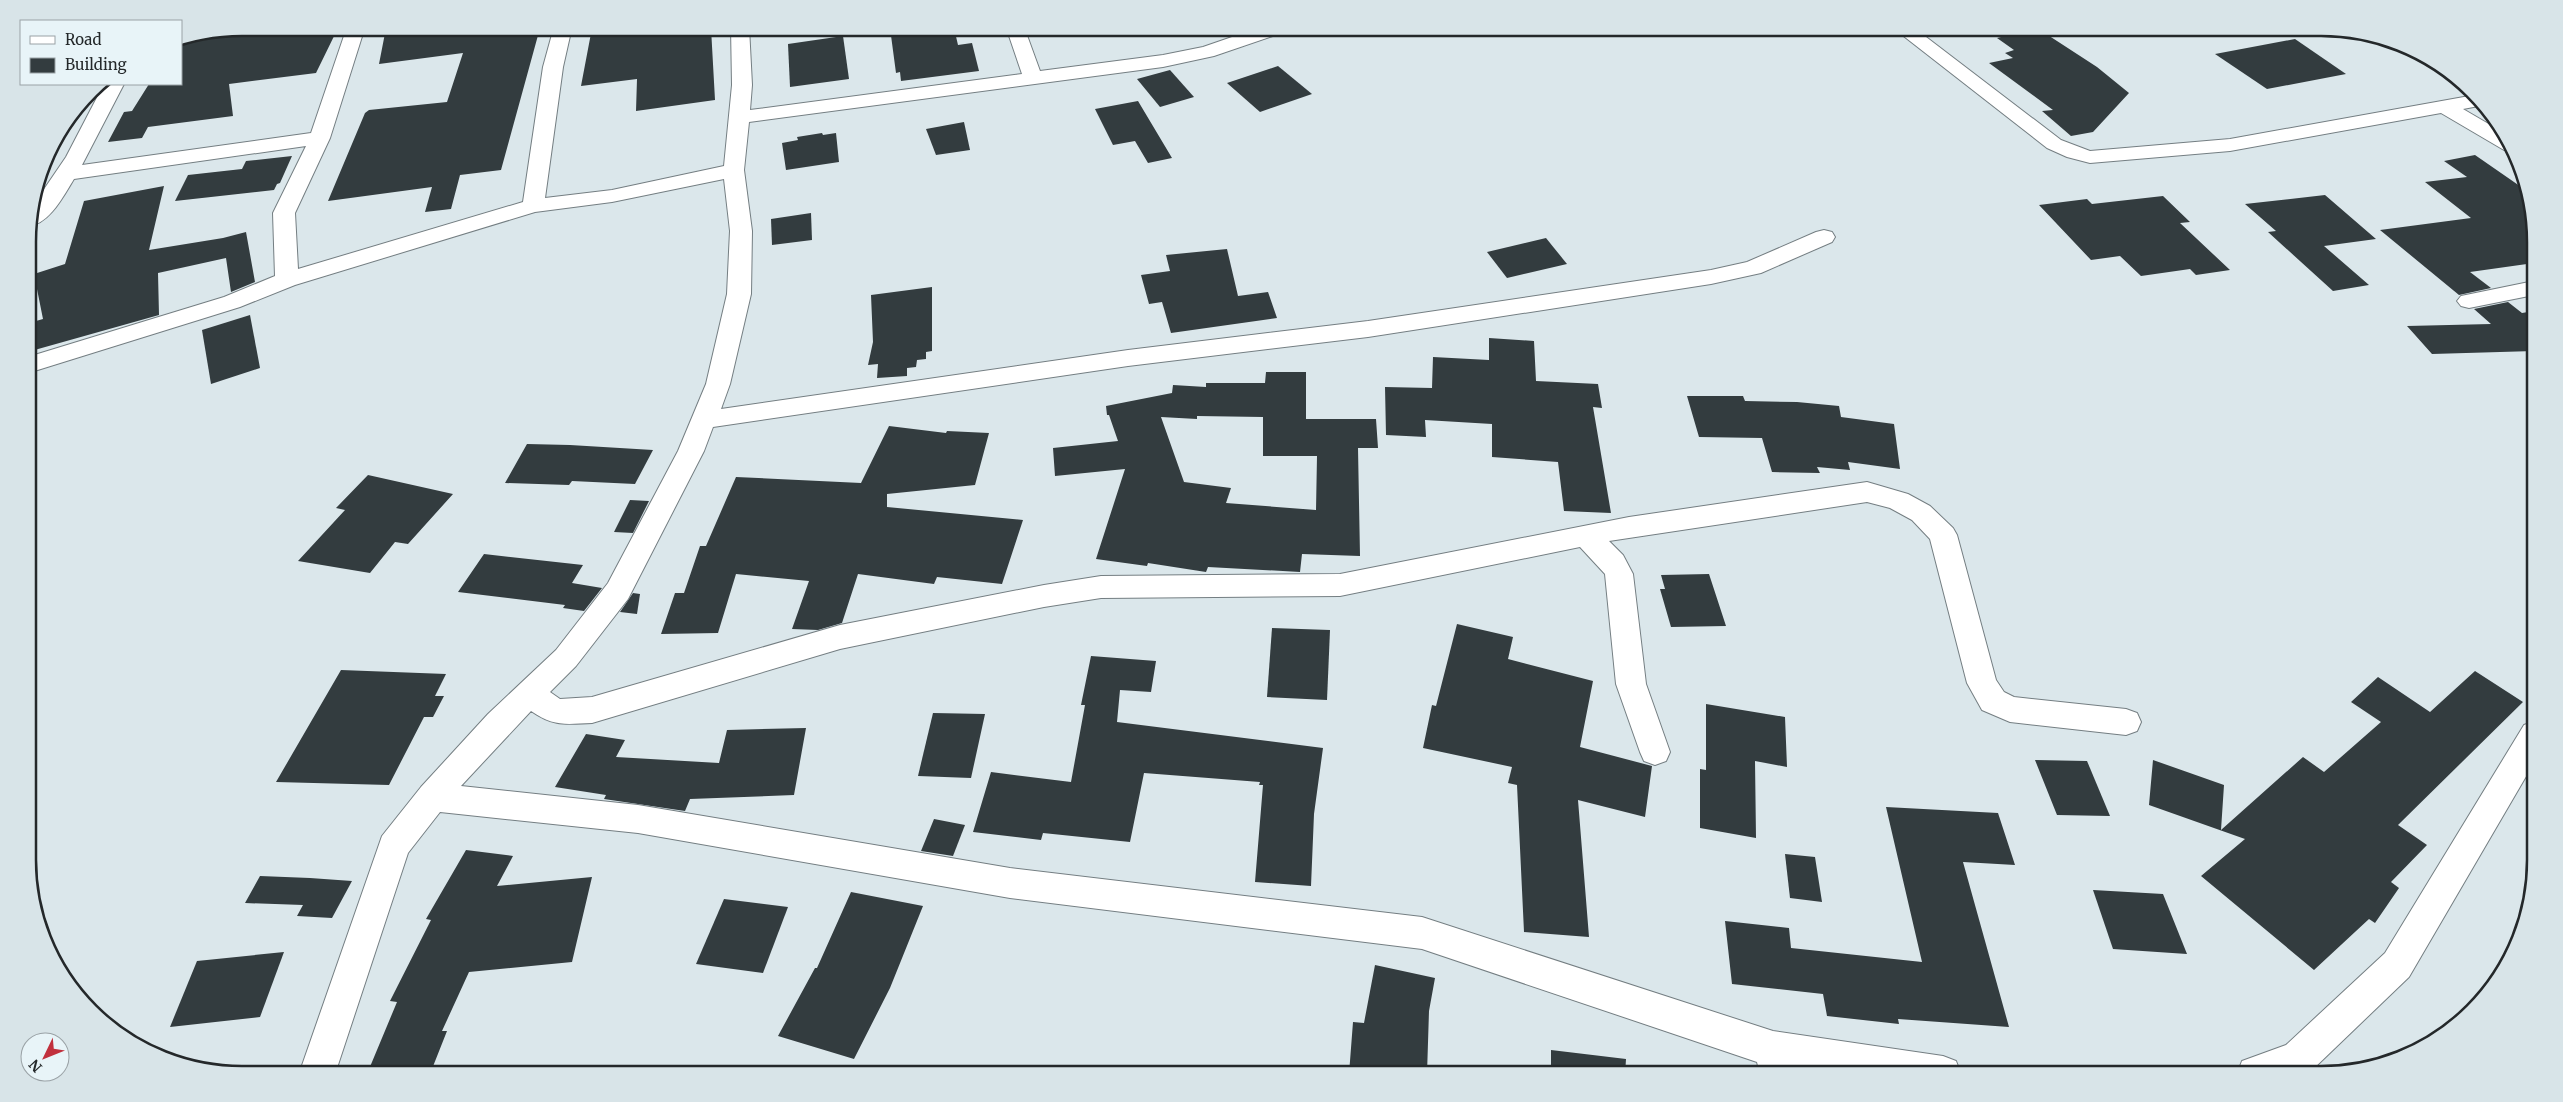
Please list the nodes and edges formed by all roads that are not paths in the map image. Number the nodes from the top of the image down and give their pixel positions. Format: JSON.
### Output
{"nodes":[{"id":1,"x":353,"y":36,"type":"edge"},
{"id":2,"x":561,"y":36,"type":"edge"},
{"id":3,"x":740,"y":36,"type":"edge"},
{"id":4,"x":1018,"y":36,"type":"edge"},
{"id":5,"x":1256,"y":36,"type":"edge"},
{"id":6,"x":1912,"y":36,"type":"edge"},
{"id":7,"x":1033,"y":78,"type":"junction"},
{"id":8,"x":112,"y":88,"type":"edge"},
{"id":9,"x":2471,"y":102,"type":"edge"},
{"id":10,"x":2444,"y":106,"type":"junction"},
{"id":11,"x":739,"y":117,"type":"junction"},
{"id":12,"x":320,"y":138,"type":"junction"},
{"id":13,"x":2499,"y":139,"type":"edge"},
{"id":14,"x":734,"y":170,"type":"junction"},
{"id":15,"x":64,"y":174,"type":"junction"},
{"id":16,"x":533,"y":206,"type":"junction"},
{"id":17,"x":38,"y":214,"type":"edge"},
{"id":18,"x":1824,"y":237,"type":"dead end"},
{"id":19,"x":287,"y":280,"type":"junction"},
{"id":20,"x":2527,"y":289,"type":"edge"},
{"id":21,"x":2469,"y":301,"type":"dead end"},
{"id":22,"x":36,"y":363,"type":"edge"},
{"id":23,"x":703,"y":420,"type":"junction"},
{"id":24,"x":1586,"y":536,"type":"junction"},
{"id":25,"x":529,"y":694,"type":"junction"},
{"id":26,"x":2126,"y":722,"type":"dead end"},
{"id":27,"x":2527,"y":747,"type":"edge"},
{"id":28,"x":1656,"y":752,"type":"dead end"},
{"id":29,"x":432,"y":797,"type":"junction"},
{"id":30,"x":1775,"y":1061,"type":"edge"},
{"id":31,"x":320,"y":1066,"type":"edge"},
{"id":32,"x":1840,"y":1066,"type":"edge"},
{"id":33,"x":2277,"y":1066,"type":"edge"}],
"edges":[{"from":1,"to":12,"type":"street"},
{"from":2,"to":16,"type":"street"},
{"from":3,"to":11,"type":"street"},
{"from":4,"to":7,"type":"street"},
{"from":5,"to":7,"type":"street"},
{"from":6,"to":10,"type":"street"},
{"from":7,"to":11,"type":"street"},
{"from":8,"to":15,"type":"street"},
{"from":9,"to":10,"type":"street"},
{"from":10,"to":13,"type":"street"},
{"from":11,"to":14,"type":"street"},
{"from":12,"to":15,"type":"street"},
{"from":12,"to":19,"type":"street"},
{"from":14,"to":16,"type":"street"},
{"from":14,"to":23,"type":"street"},
{"from":15,"to":17,"type":"street"},
{"from":16,"to":19,"type":"street"},
{"from":18,"to":23,"type":"street"},
{"from":19,"to":22,"type":"street"},
{"from":20,"to":21,"type":"street"},
{"from":23,"to":25,"type":"street"},
{"from":24,"to":25,"type":"street"},
{"from":24,"to":26,"type":"street"},
{"from":24,"to":28,"type":"street"},
{"from":25,"to":29,"type":"street"},
{"from":27,"to":33,"type":"street"},
{"from":29,"to":30,"type":"street"},
{"from":29,"to":31,"type":"street"},
{"from":30,"to":32,"type":"street"}]}
